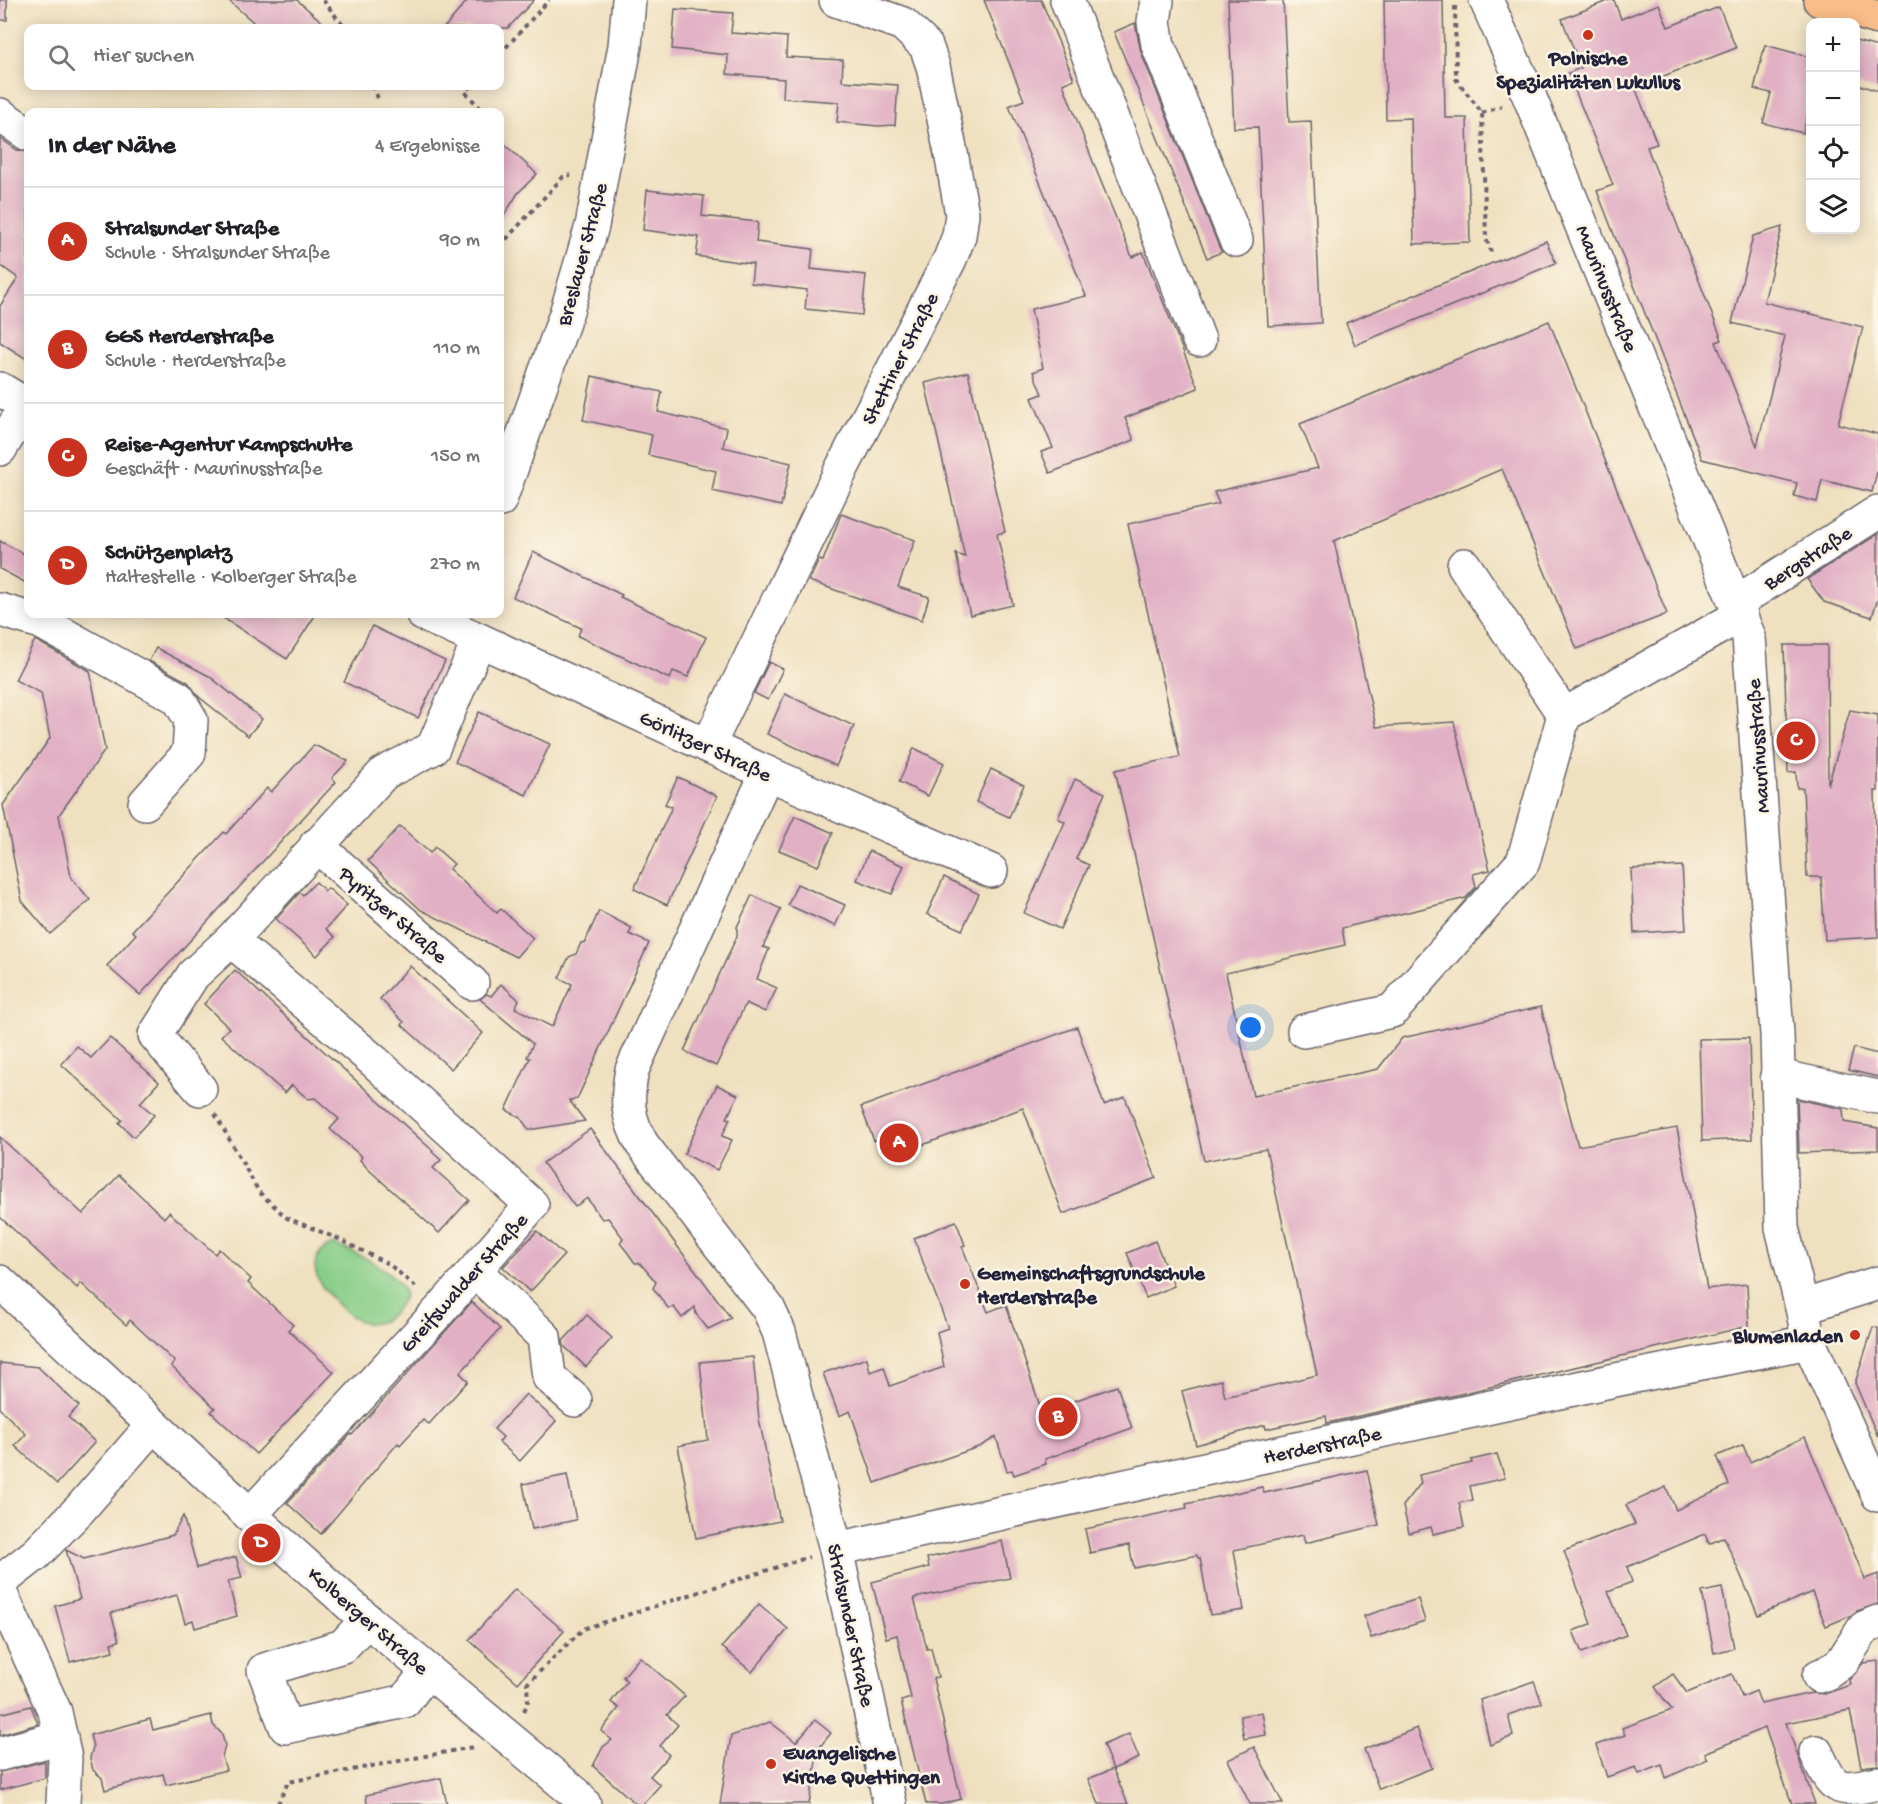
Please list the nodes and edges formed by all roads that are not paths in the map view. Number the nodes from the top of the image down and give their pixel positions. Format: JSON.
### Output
{"nodes":[{"id":1,"x":629,"y":0,"type":"edge"},
{"id":2,"x":836,"y":0,"type":"edge"},
{"id":3,"x":1066,"y":0,"type":"edge"},
{"id":4,"x":1157,"y":0,"type":"edge"},
{"id":5,"x":1820,"y":0,"type":"edge"},
{"id":6,"x":1495,"y":10,"type":"edge"},
{"id":7,"x":1864,"y":18,"type":"edge"},
{"id":8,"x":0,"y":115,"type":"edge"},
{"id":9,"x":24,"y":131,"type":"edge"},
{"id":10,"x":1236,"y":240,"type":"dead end"},
{"id":11,"x":1199,"y":340,"type":"dead end"},
{"id":12,"x":18,"y":400,"type":"edge"},
{"id":13,"x":0,"y":449,"type":"edge"},
{"id":14,"x":504,"y":489,"type":"edge"},
{"id":15,"x":1878,"y":512,"type":"edge"},
{"id":16,"x":1464,"y":566,"type":"dead end"},
{"id":17,"x":1739,"y":609,"type":"junction"},
{"id":18,"x":0,"y":610,"type":"edge"},
{"id":19,"x":24,"y":617,"type":"edge"},
{"id":20,"x":27,"y":618,"type":"edge"},
{"id":21,"x":440,"y":618,"type":"edge"},
{"id":22,"x":479,"y":640,"type":"junction"},
{"id":23,"x":1564,"y":715,"type":"junction"},
{"id":24,"x":708,"y":746,"type":"junction"},
{"id":25,"x":767,"y":773,"type":"junction"},
{"id":26,"x":145,"y":803,"type":"dead end"},
{"id":27,"x":316,"y":845,"type":"junction"},
{"id":28,"x":991,"y":871,"type":"dead end"},
{"id":29,"x":231,"y":940,"type":"junction"},
{"id":30,"x":472,"y":983,"type":"dead end"},
{"id":31,"x":1304,"y":1031,"type":"dead end"},
{"id":32,"x":1777,"y":1076,"type":"junction"},
{"id":33,"x":200,"y":1089,"type":"road end"},
{"id":34,"x":1878,"y":1097,"type":"edge"},
{"id":35,"x":475,"y":1271,"type":"junction"},
{"id":36,"x":0,"y":1282,"type":"edge"},
{"id":37,"x":1878,"y":1283,"type":"edge"},
{"id":38,"x":1802,"y":1307,"type":"junction"},
{"id":39,"x":1809,"y":1342,"type":"junction"},
{"id":40,"x":575,"y":1400,"type":"dead end"},
{"id":41,"x":153,"y":1425,"type":"junction"},
{"id":42,"x":1878,"y":1495,"type":"edge"},
{"id":43,"x":250,"y":1515,"type":"junction"},
{"id":44,"x":836,"y":1549,"type":"junction"},
{"id":45,"x":0,"y":1582,"type":"edge"},
{"id":46,"x":0,"y":1592,"type":"edge"},
{"id":47,"x":367,"y":1620,"type":"junction"},
{"id":48,"x":1878,"y":1622,"type":"edge"},
{"id":49,"x":427,"y":1671,"type":"junction"},
{"id":50,"x":1819,"y":1676,"type":"dead end"},
{"id":51,"x":61,"y":1737,"type":"junction"},
{"id":52,"x":1816,"y":1752,"type":"dead end"},
{"id":53,"x":0,"y":1754,"type":"edge"},
{"id":54,"x":1878,"y":1783,"type":"edge"},
{"id":55,"x":63,"y":1804,"type":"edge"},
{"id":56,"x":584,"y":1804,"type":"edge"},
{"id":57,"x":890,"y":1804,"type":"edge"}],
"edges":[{"from":1,"to":14,"type":"street","name":"Breslauer Straße"},
{"from":2,"to":24,"type":"street","name":"Stettiner Straße"},
{"from":3,"to":11,"type":"street"},
{"from":4,"to":10,"type":"street"},
{"from":5,"to":7,"type":"main road"},
{"from":6,"to":17,"type":"street","name":"Maurinusstraße"},
{"from":8,"to":9,"type":"street"},
{"from":12,"to":13,"type":"street"},
{"from":15,"to":17,"type":"street","name":"Bergstraße"},
{"from":16,"to":23,"type":"street"},
{"from":17,"to":23,"type":"street","name":"Bergstraße"},
{"from":17,"to":32,"type":"street","name":"Maurinusstraße"},
{"from":18,"to":19,"type":"street"},
{"from":20,"to":26,"type":"street"},
{"from":21,"to":22,"type":"street","name":"Görlitzer Straße"},
{"from":22,"to":24,"type":"street","name":"Görlitzer Straße"},
{"from":22,"to":27,"type":"street"},
{"from":23,"to":31,"type":"street"},
{"from":24,"to":25,"type":"street","name":"Görlitzer Straße"},
{"from":25,"to":28,"type":"street","name":"Görlitzer Straße"},
{"from":25,"to":44,"type":"street","name":"Stralsunder Straße"},
{"from":27,"to":29,"type":"street"},
{"from":27,"to":30,"type":"street","name":"Pyritzer Straße"},
{"from":29,"to":33,"type":"street"},
{"from":29,"to":35,"type":"street","name":"Greifswalder Straße"},
{"from":32,"to":34,"type":"street"},
{"from":32,"to":38,"type":"street","name":"Maurinusstraße"},
{"from":35,"to":40,"type":"street"},
{"from":35,"to":43,"type":"street","name":"Greifswalder Straße"},
{"from":36,"to":41,"type":"street","name":"Kolberger Straße"},
{"from":37,"to":38,"type":"street"},
{"from":38,"to":39,"type":"street","name":"Maurinusstraße"},
{"from":39,"to":42,"type":"street","name":"Maurinusstraße"},
{"from":39,"to":44,"type":"street","name":"Herderstraße"},
{"from":41,"to":43,"type":"street","name":"Kolberger Straße"},
{"from":41,"to":45,"type":"street"},
{"from":43,"to":47,"type":"street","name":"Kolberger Straße"},
{"from":44,"to":57,"type":"street","name":"Stralsunder Straße"},
{"from":46,"to":51,"type":"street"},
{"from":47,"to":49,"type":"street","name":"Kolberger Straße"},
{"from":47,"to":49,"type":"street"},
{"from":48,"to":50,"type":"street"},
{"from":49,"to":56,"type":"street","name":"Kolberger Straße"},
{"from":51,"to":53,"type":"street"},
{"from":51,"to":55,"type":"street"},
{"from":52,"to":54,"type":"street"}]}
